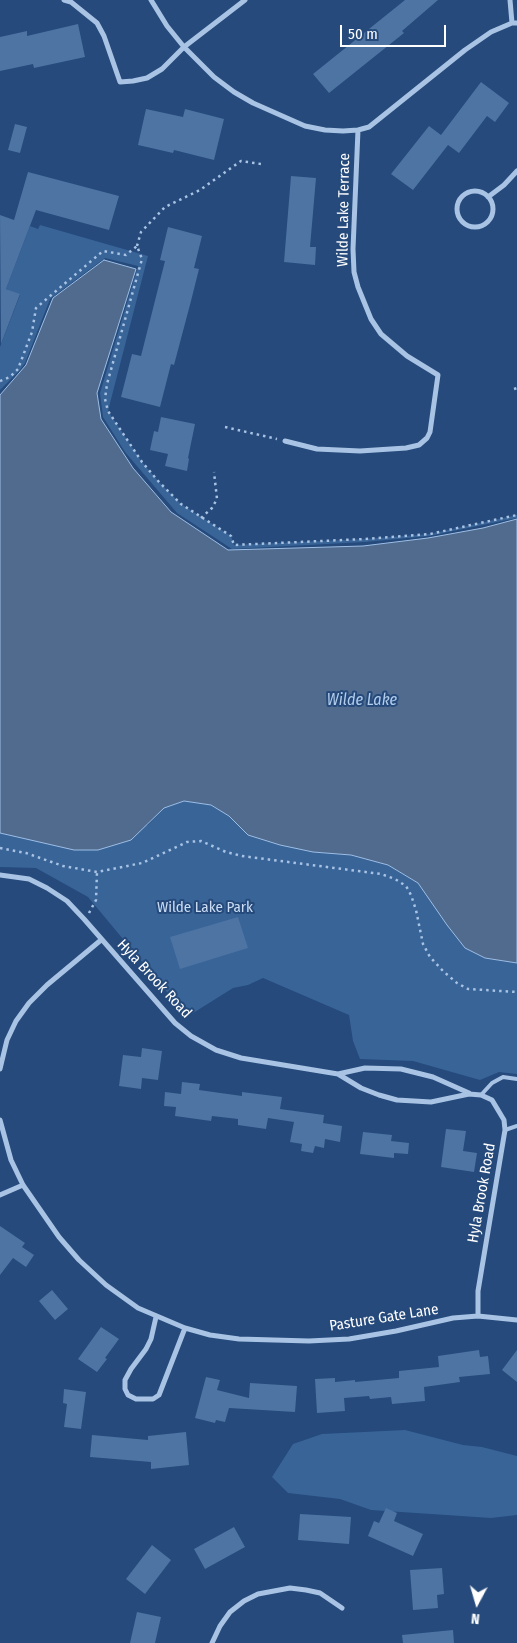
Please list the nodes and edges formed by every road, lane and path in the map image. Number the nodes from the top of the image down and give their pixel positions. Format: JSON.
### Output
{"nodes":[{"id":1,"x":64,"y":0,"type":"edge"},
{"id":2,"x":151,"y":0,"type":"edge"},
{"id":3,"x":245,"y":0,"type":"edge"},
{"id":4,"x":510,"y":0,"type":"edge"},
{"id":5,"x":515,"y":23,"type":"edge"},
{"id":6,"x":184,"y":48,"type":"junction"},
{"id":7,"x":358,"y":130,"type":"junction"},
{"id":8,"x":261,"y":164,"type":"dead end"},
{"id":9,"x":517,"y":170,"type":"edge"},
{"id":10,"x":488,"y":197,"type":"junction"},
{"id":11,"x":136,"y":246,"type":"junction"},
{"id":12,"x":0,"y":381,"type":"edge"},
{"id":13,"x":225,"y":427,"type":"dead end"},
{"id":14,"x":286,"y":441,"type":"joint"},
{"id":15,"x":214,"y":472,"type":"dead end"},
{"id":16,"x":517,"y":516,"type":"edge"},
{"id":17,"x":202,"y":518,"type":"junction"},
{"id":18,"x":0,"y":848,"type":"edge"},
{"id":19,"x":97,"y":872,"type":"junction"},
{"id":20,"x":0,"y":875,"type":"edge"},
{"id":21,"x":84,"y":919,"type":"junction"},
{"id":22,"x":102,"y":940,"type":"junction"},
{"id":23,"x":517,"y":992,"type":"edge"},
{"id":24,"x":0,"y":1069,"type":"edge"},
{"id":25,"x":338,"y":1074,"type":"junction"},
{"id":26,"x":517,"y":1079,"type":"edge"},
{"id":27,"x":470,"y":1094,"type":"junction"},
{"id":28,"x":481,"y":1095,"type":"junction"},
{"id":29,"x":0,"y":1120,"type":"edge"},
{"id":30,"x":517,"y":1126,"type":"edge"},
{"id":31,"x":505,"y":1130,"type":"junction"},
{"id":32,"x":23,"y":1185,"type":"junction"},
{"id":33,"x":0,"y":1195,"type":"edge"},
{"id":34,"x":478,"y":1316,"type":"junction"},
{"id":35,"x":156,"y":1317,"type":"junction"},
{"id":36,"x":517,"y":1320,"type":"edge"},
{"id":37,"x":185,"y":1328,"type":"junction"},
{"id":38,"x":342,"y":1608,"type":"dead end"},
{"id":39,"x":212,"y":1643,"type":"edge"}],
"edges":[{"from":1,"to":6,"type":"street"},
{"from":2,"to":6,"type":"street"},
{"from":3,"to":6,"type":"street"},
{"from":4,"to":5,"type":"street"},
{"from":5,"to":7,"type":"street"},
{"from":6,"to":7,"type":"street"},
{"from":7,"to":14,"type":"street","name":"Wilde Lake Terrace"},
{"from":8,"to":11,"type":"path"},
{"from":9,"to":10,"type":"street"},
{"from":10,"to":10,"type":"street"},
{"from":11,"to":12,"type":"path"},
{"from":11,"to":17,"type":"path"},
{"from":13,"to":14,"type":"path"},
{"from":15,"to":17,"type":"path"},
{"from":16,"to":17,"type":"path"},
{"from":18,"to":19,"type":"path"},
{"from":19,"to":21,"type":"path"},
{"from":19,"to":23,"type":"path"},
{"from":20,"to":21,"type":"street","name":"Hyla Brook Road"},
{"from":21,"to":22,"type":"street","name":"Hyla Brook Road"},
{"from":22,"to":24,"type":"street"},
{"from":22,"to":25,"type":"street","name":"Hyla Brook Road"},
{"from":25,"to":27,"type":"street","name":"Hyla Brook Road"},
{"from":25,"to":27,"type":"street","name":"Hyla Brook Road"},
{"from":26,"to":28,"type":"lane"},
{"from":27,"to":28,"type":"street","name":"Hyla Brook Road"},
{"from":28,"to":31,"type":"street","name":"Hyla Brook Road"},
{"from":29,"to":32,"type":"street","name":"Pasture Gate Lane"},
{"from":30,"to":31,"type":"lane"},
{"from":31,"to":34,"type":"street","name":"Hyla Brook Road"},
{"from":32,"to":33,"type":"street"},
{"from":32,"to":35,"type":"street","name":"Pasture Gate Lane"},
{"from":34,"to":36,"type":"street","name":"Pasture Gate Lane"},
{"from":34,"to":37,"type":"street","name":"Pasture Gate Lane"},
{"from":35,"to":37,"type":"street","name":"Pasture Gate Lane"},
{"from":35,"to":37,"type":"street"},
{"from":38,"to":39,"type":"street"}]}
